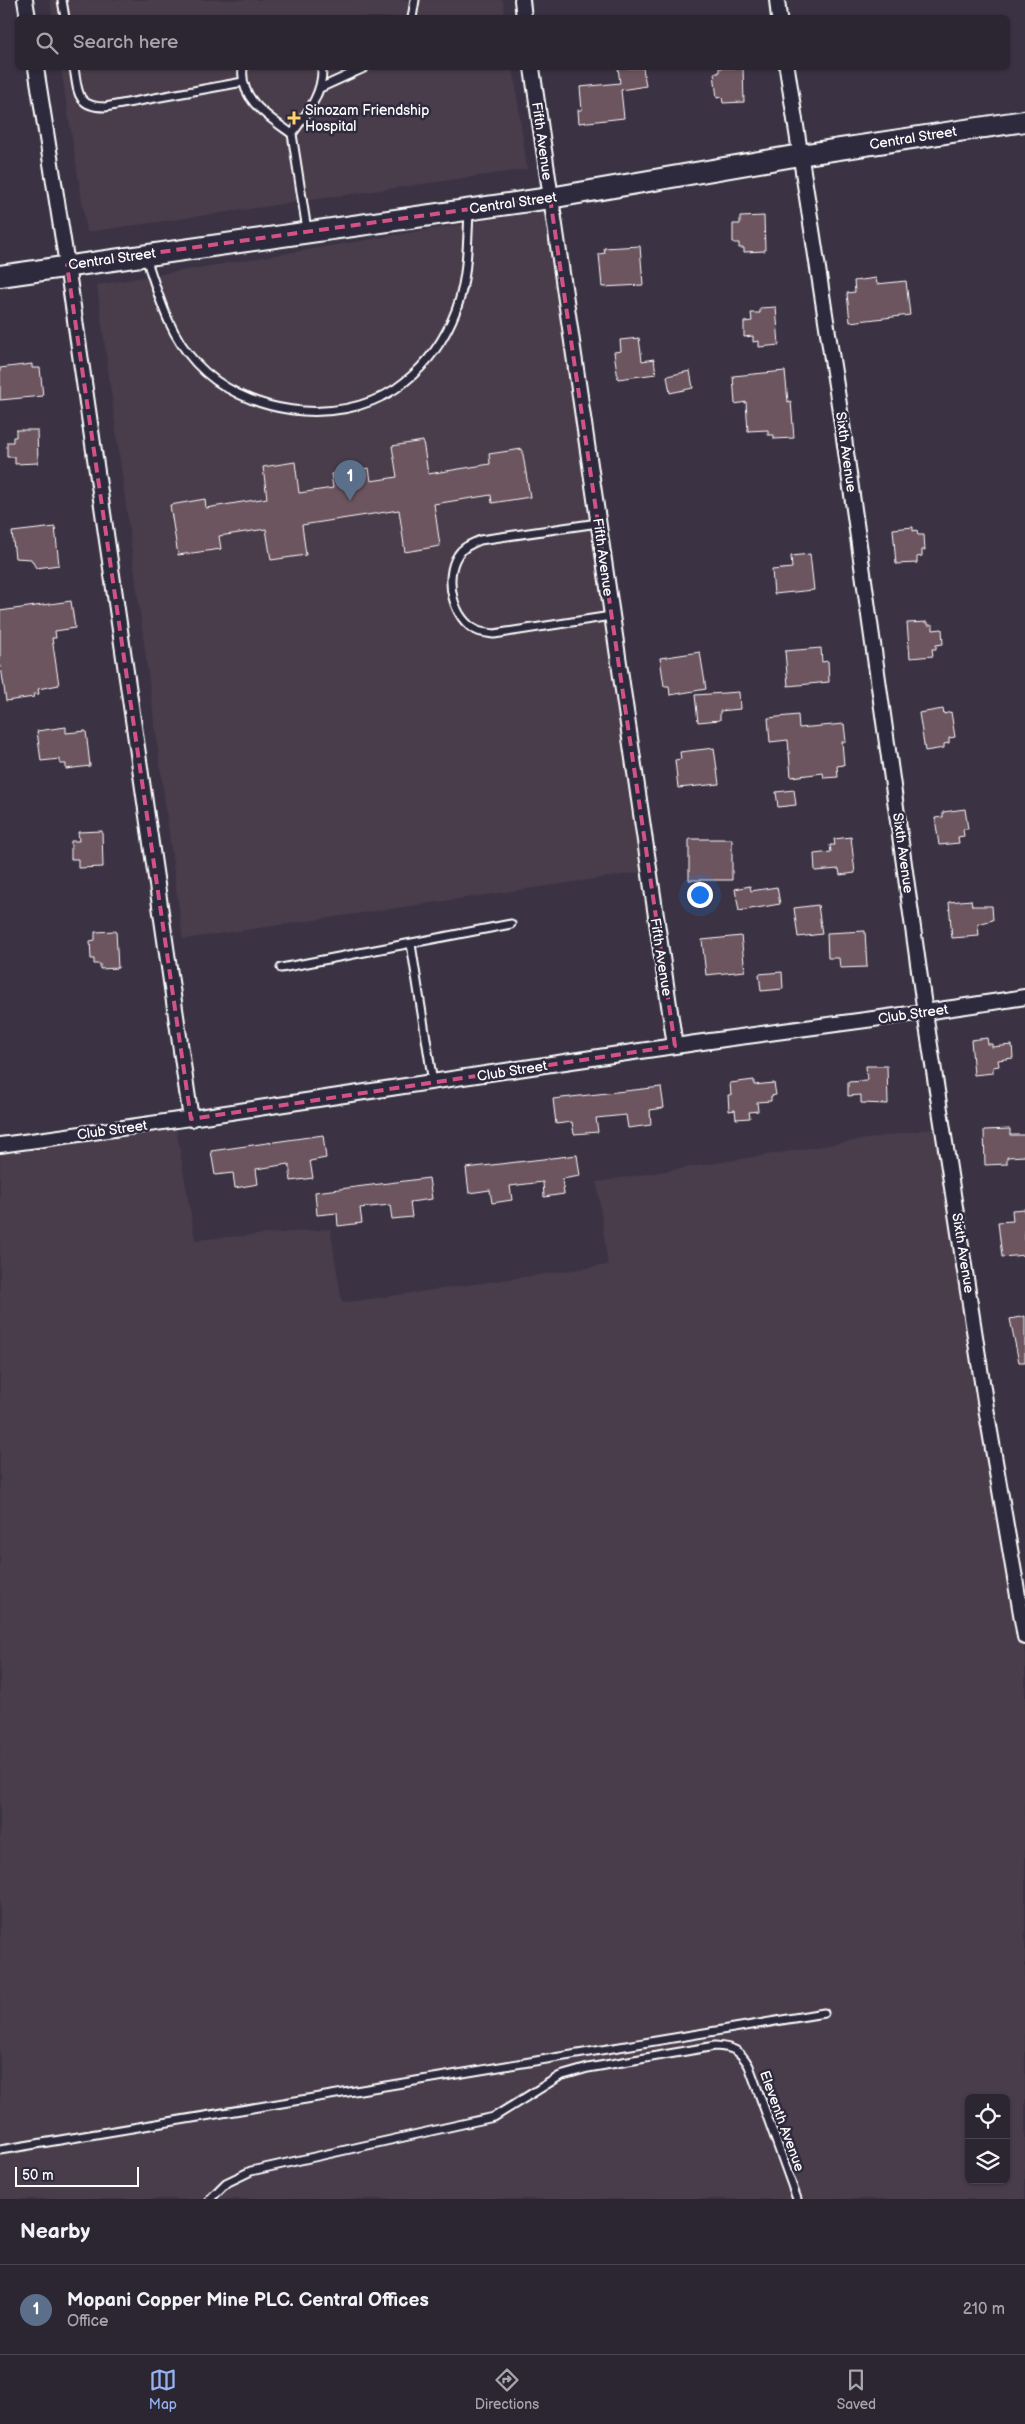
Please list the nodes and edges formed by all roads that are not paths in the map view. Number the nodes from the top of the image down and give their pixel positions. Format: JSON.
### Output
{"nodes":[{"id":1,"x":25,"y":0,"type":"edge"},
{"id":2,"x":62,"y":0,"type":"edge"},
{"id":3,"x":415,"y":0,"type":"edge"},
{"id":4,"x":522,"y":0,"type":"edge"},
{"id":5,"x":777,"y":0,"type":"edge"},
{"id":6,"x":28,"y":15,"type":"edge"},
{"id":7,"x":64,"y":15,"type":"edge"},
{"id":8,"x":412,"y":15,"type":"edge"},
{"id":9,"x":524,"y":15,"type":"edge"},
{"id":10,"x":779,"y":15,"type":"edge"},
{"id":11,"x":36,"y":70,"type":"edge"},
{"id":12,"x":74,"y":70,"type":"edge"},
{"id":13,"x":243,"y":70,"type":"edge"},
{"id":14,"x":322,"y":70,"type":"edge"},
{"id":15,"x":360,"y":70,"type":"edge"},
{"id":16,"x":532,"y":70,"type":"edge"},
{"id":17,"x":787,"y":70,"type":"edge"},
{"id":18,"x":243,"y":82,"type":"junction"},
{"id":19,"x":320,"y":88,"type":"junction"},
{"id":20,"x":1025,"y":121,"type":"edge"},
{"id":21,"x":292,"y":134,"type":"junction"},
{"id":22,"x":800,"y":155,"type":"junction"},
{"id":23,"x":550,"y":198,"type":"junction"},
{"id":24,"x":469,"y":209,"type":"junction"},
{"id":25,"x":307,"y":232,"type":"junction"},
{"id":26,"x":145,"y":254,"type":"junction"},
{"id":27,"x":67,"y":265,"type":"junction"},
{"id":28,"x":0,"y":276,"type":"edge"},
{"id":29,"x":598,"y":523,"type":"junction"},
{"id":30,"x":611,"y":616,"type":"junction"},
{"id":31,"x":511,"y":924,"type":"dead end"},
{"id":32,"x":411,"y":944,"type":"junction"},
{"id":33,"x":281,"y":968,"type":"dead end"},
{"id":34,"x":1025,"y":997,"type":"edge"},
{"id":35,"x":925,"y":1013,"type":"junction"},
{"id":36,"x":675,"y":1046,"type":"junction"},
{"id":37,"x":432,"y":1083,"type":"junction"},
{"id":38,"x":191,"y":1120,"type":"junction"},
{"id":39,"x":0,"y":1145,"type":"edge"},
{"id":40,"x":1025,"y":1637,"type":"edge"},
{"id":41,"x":824,"y":2013,"type":"dead end"},
{"id":42,"x":0,"y":2150,"type":"edge"},
{"id":43,"x":210,"y":2199,"type":"edge"},
{"id":44,"x":796,"y":2199,"type":"edge"}],
"edges":[{"from":1,"to":6,"type":"street"},
{"from":2,"to":7,"type":"lane"},
{"from":3,"to":8,"type":"lane"},
{"from":4,"to":9,"type":"street"},
{"from":5,"to":10,"type":"street"},
{"from":11,"to":27,"type":"street"},
{"from":12,"to":18,"type":"lane"},
{"from":13,"to":18,"type":"lane"},
{"from":14,"to":19,"type":"lane"},
{"from":15,"to":19,"type":"lane"},
{"from":16,"to":23,"type":"street","name":"Fifth Avenue"},
{"from":17,"to":22,"type":"street","name":"Sixth Avenue"},
{"from":18,"to":21,"type":"lane"},
{"from":19,"to":21,"type":"lane"},
{"from":20,"to":22,"type":"main road","name":"Central Street"},
{"from":21,"to":25,"type":"lane"},
{"from":22,"to":23,"type":"main road","name":"Central Street"},
{"from":22,"to":35,"type":"street","name":"Sixth Avenue"},
{"from":23,"to":24,"type":"main road","name":"Central Street"},
{"from":23,"to":29,"type":"street","name":"Fifth Avenue"},
{"from":24,"to":25,"type":"main road","name":"Central Street"},
{"from":24,"to":26,"type":"lane"},
{"from":25,"to":26,"type":"main road","name":"Central Street"},
{"from":26,"to":27,"type":"main road","name":"Central Street"},
{"from":27,"to":28,"type":"main road","name":"Central Street"},
{"from":27,"to":38,"type":"street"},
{"from":29,"to":30,"type":"street","name":"Fifth Avenue"},
{"from":29,"to":30,"type":"lane"},
{"from":30,"to":36,"type":"street","name":"Fifth Avenue"},
{"from":31,"to":32,"type":"lane"},
{"from":32,"to":33,"type":"lane"},
{"from":32,"to":37,"type":"lane"},
{"from":34,"to":35,"type":"street","name":"Club Street"},
{"from":35,"to":36,"type":"street","name":"Club Street"},
{"from":35,"to":40,"type":"street","name":"Sixth Avenue"},
{"from":36,"to":37,"type":"street","name":"Club Street"},
{"from":37,"to":38,"type":"street","name":"Club Street"},
{"from":38,"to":39,"type":"street","name":"Club Street"},
{"from":41,"to":42,"type":"lane"},
{"from":43,"to":44,"type":"lane","name":"Eleventh Avenue"}]}
